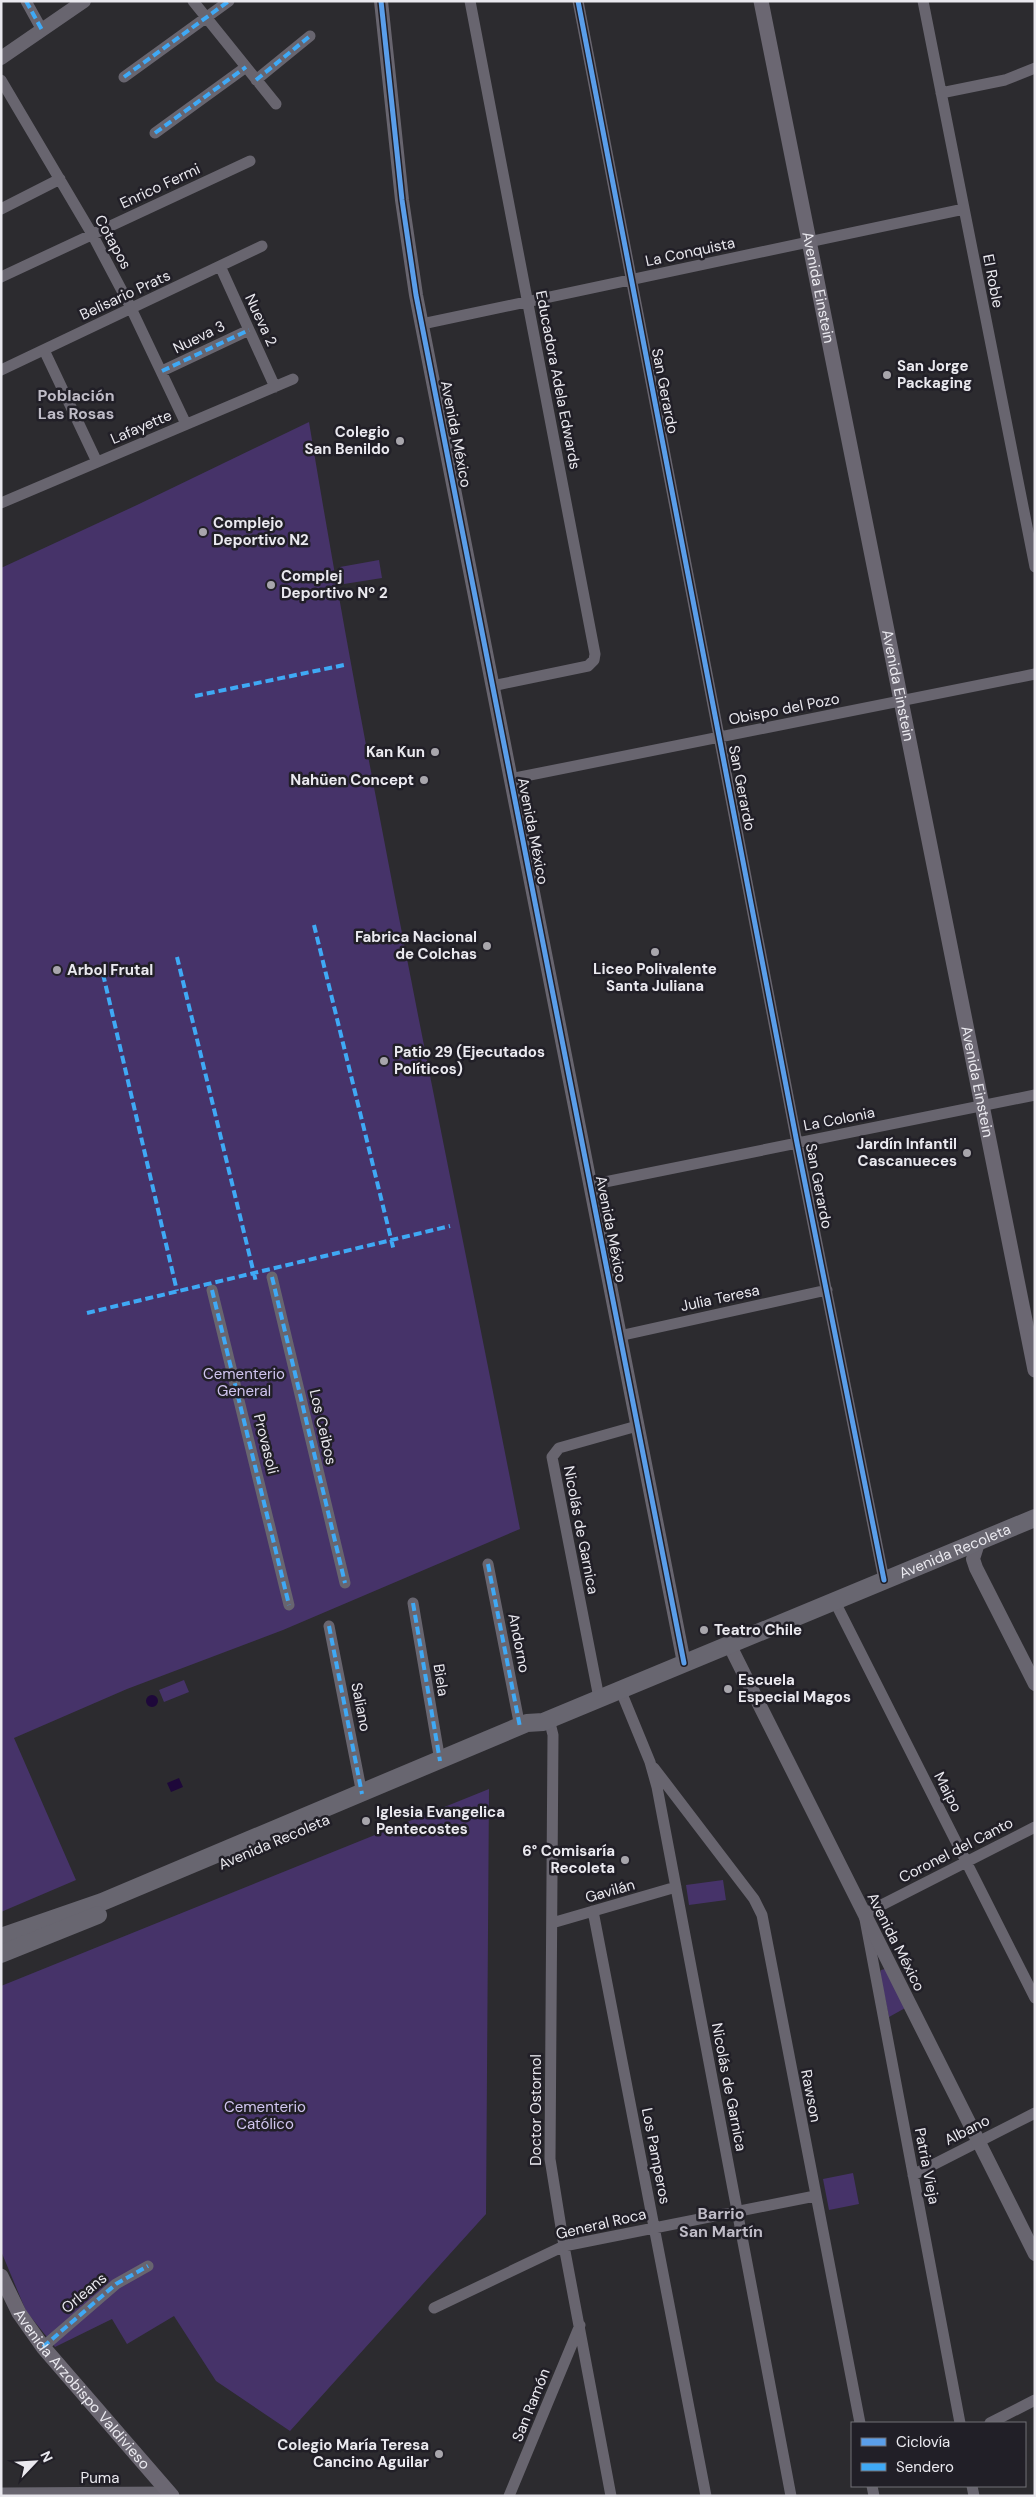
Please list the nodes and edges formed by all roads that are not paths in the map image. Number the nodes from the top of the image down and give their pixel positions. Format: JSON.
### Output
{"nodes":[{"id":1,"x":26,"y":1,"type":"edge"},
{"id":2,"x":84,"y":1,"type":"edge"},
{"id":3,"x":193,"y":1,"type":"edge"},
{"id":4,"x":229,"y":1,"type":"edge"},
{"id":5,"x":381,"y":1,"type":"edge"},
{"id":6,"x":470,"y":1,"type":"edge"},
{"id":7,"x":578,"y":1,"type":"edge"},
{"id":8,"x":761,"y":1,"type":"edge"},
{"id":9,"x":922,"y":1,"type":"edge"},
{"id":10,"x":207,"y":19,"type":"junction"},
{"id":11,"x":42,"y":30,"type":"junction"},
{"id":12,"x":310,"y":36,"type":"dead end"},
{"id":13,"x":1,"y":58,"type":"edge"},
{"id":14,"x":246,"y":67,"type":"junction"},
{"id":15,"x":1035,"y":68,"type":"edge"},
{"id":16,"x":124,"y":77,"type":"dead end"},
{"id":17,"x":1,"y":80,"type":"edge"},
{"id":18,"x":256,"y":80,"type":"junction"},
{"id":19,"x":941,"y":93,"type":"junction"},
{"id":20,"x":276,"y":104,"type":"dead end"},
{"id":21,"x":154,"y":133,"type":"dead end"},
{"id":22,"x":250,"y":160,"type":"dead end"},
{"id":23,"x":60,"y":179,"type":"junction"},
{"id":24,"x":1,"y":209,"type":"edge"},
{"id":25,"x":964,"y":209,"type":"junction"},
{"id":26,"x":92,"y":234,"type":"junction"},
{"id":27,"x":810,"y":242,"type":"junction"},
{"id":28,"x":262,"y":246,"type":"dead end"},
{"id":29,"x":220,"y":266,"type":"junction"},
{"id":30,"x":1,"y":277,"type":"edge"},
{"id":31,"x":631,"y":279,"type":"junction"},
{"id":32,"x":528,"y":301,"type":"junction"},
{"id":33,"x":132,"y":309,"type":"junction"},
{"id":34,"x":422,"y":324,"type":"junction"},
{"id":35,"x":249,"y":330,"type":"junction"},
{"id":36,"x":44,"y":350,"type":"junction"},
{"id":37,"x":1,"y":370,"type":"edge"},
{"id":38,"x":162,"y":372,"type":"junction"},
{"id":39,"x":294,"y":379,"type":"dead end"},
{"id":40,"x":276,"y":387,"type":"junction"},
{"id":41,"x":186,"y":424,"type":"junction"},
{"id":42,"x":97,"y":462,"type":"junction"},
{"id":43,"x":1,"y":503,"type":"edge"},
{"id":44,"x":1035,"y":567,"type":"edge"},
{"id":45,"x":1035,"y":674,"type":"edge"},
{"id":46,"x":492,"y":686,"type":"junction"},
{"id":47,"x":902,"y":701,"type":"junction"},
{"id":48,"x":719,"y":737,"type":"junction"},
{"id":49,"x":510,"y":779,"type":"junction"},
{"id":50,"x":1035,"y":1094,"type":"edge"},
{"id":51,"x":983,"y":1105,"type":"junction"},
{"id":52,"x":797,"y":1143,"type":"junction"},
{"id":53,"x":590,"y":1185,"type":"junction"},
{"id":54,"x":272,"y":1278,"type":"dead end"},
{"id":55,"x":212,"y":1290,"type":"dead end"},
{"id":56,"x":827,"y":1290,"type":"junction"},
{"id":57,"x":620,"y":1336,"type":"junction"},
{"id":58,"x":1035,"y":1370,"type":"edge"},
{"id":59,"x":637,"y":1426,"type":"junction"},
{"id":60,"x":1035,"y":1518,"type":"edge"},
{"id":61,"x":979,"y":1540,"type":"junction"},
{"id":62,"x":952,"y":1552,"type":"junction"},
{"id":63,"x":488,"y":1564,"type":"dead end"},
{"id":64,"x":976,"y":1568,"type":"junction"},
{"id":65,"x":884,"y":1580,"type":"junction"},
{"id":66,"x":345,"y":1583,"type":"dead end"},
{"id":67,"x":834,"y":1600,"type":"junction"},
{"id":68,"x":413,"y":1603,"type":"dead end"},
{"id":69,"x":289,"y":1605,"type":"dead end"},
{"id":70,"x":329,"y":1626,"type":"dead end"},
{"id":71,"x":728,"y":1644,"type":"junction"},
{"id":72,"x":684,"y":1663,"type":"junction"},
{"id":73,"x":1035,"y":1684,"type":"edge"},
{"id":74,"x":620,"y":1690,"type":"junction"},
{"id":75,"x":599,"y":1698,"type":"junction"},
{"id":76,"x":546,"y":1720,"type":"junction"},
{"id":77,"x":520,"y":1726,"type":"junction"},
{"id":78,"x":440,"y":1761,"type":"junction"},
{"id":79,"x":650,"y":1762,"type":"junction"},
{"id":80,"x":362,"y":1794,"type":"junction"},
{"id":81,"x":678,"y":1800,"type":"junction"},
{"id":82,"x":661,"y":1807,"type":"junction"},
{"id":83,"x":1035,"y":1827,"type":"edge"},
{"id":84,"x":966,"y":1862,"type":"junction"},
{"id":85,"x":676,"y":1887,"type":"junction"},
{"id":86,"x":593,"y":1911,"type":"junction"},
{"id":87,"x":864,"y":1914,"type":"junction"},
{"id":88,"x":552,"y":1923,"type":"junction"},
{"id":89,"x":1,"y":1937,"type":"edge"},
{"id":90,"x":1,"y":1954,"type":"edge"},
{"id":91,"x":1035,"y":1998,"type":"edge"},
{"id":92,"x":1035,"y":2113,"type":"edge"},
{"id":93,"x":978,"y":2142,"type":"junction"},
{"id":94,"x":913,"y":2175,"type":"junction"},
{"id":95,"x":815,"y":2196,"type":"junction"},
{"id":96,"x":737,"y":2211,"type":"junction"},
{"id":97,"x":654,"y":2228,"type":"junction"},
{"id":98,"x":564,"y":2246,"type":"junction"},
{"id":99,"x":1035,"y":2254,"type":"edge"},
{"id":100,"x":148,"y":2266,"type":"dead end"},
{"id":101,"x":1,"y":2276,"type":"edge"},
{"id":102,"x":4,"y":2291,"type":"edge"},
{"id":103,"x":434,"y":2308,"type":"dead end"},
{"id":104,"x":580,"y":2325,"type":"junction"},
{"id":105,"x":43,"y":2347,"type":"junction"},
{"id":106,"x":1035,"y":2400,"type":"edge"},
{"id":107,"x":860,"y":2422,"type":"edge"},
{"id":108,"x":960,"y":2422,"type":"edge"},
{"id":109,"x":992,"y":2422,"type":"edge"},
{"id":110,"x":1,"y":2493,"type":"edge"},
{"id":111,"x":170,"y":2494,"type":"edge"},
{"id":112,"x":509,"y":2496,"type":"edge"},
{"id":113,"x":611,"y":2496,"type":"edge"},
{"id":114,"x":706,"y":2496,"type":"edge"},
{"id":115,"x":791,"y":2496,"type":"edge"}],
"edges":[{"from":1,"to":11,"type":"street"},
{"from":2,"to":11,"type":"street"},
{"from":3,"to":10,"type":"street"},
{"from":4,"to":10,"type":"street"},
{"from":5,"to":34,"type":"street","name":"Avenida México"},
{"from":6,"to":32,"type":"street","name":"Educadora Adela Edwards"},
{"from":7,"to":31,"type":"street","name":"San Gerardo"},
{"from":8,"to":27,"type":"main road","name":"Avenida Einstein"},
{"from":9,"to":19,"type":"street","name":"El Roble"},
{"from":10,"to":14,"type":"street"},
{"from":10,"to":16,"type":"street"},
{"from":11,"to":13,"type":"street"},
{"from":12,"to":18,"type":"street"},
{"from":14,"to":18,"type":"street"},
{"from":14,"to":21,"type":"street"},
{"from":15,"to":19,"type":"street"},
{"from":17,"to":23,"type":"street","name":"Cotapos"},
{"from":18,"to":20,"type":"street"},
{"from":19,"to":25,"type":"street","name":"El Roble"},
{"from":22,"to":26,"type":"street","name":"Enrico Fermi"},
{"from":23,"to":24,"type":"street"},
{"from":23,"to":26,"type":"street","name":"Cotapos"},
{"from":25,"to":27,"type":"street","name":"La Conquista"},
{"from":25,"to":44,"type":"street","name":"El Roble"},
{"from":26,"to":30,"type":"street","name":"Enrico Fermi"},
{"from":26,"to":33,"type":"street","name":"Cotapos"},
{"from":27,"to":31,"type":"street","name":"La Conquista"},
{"from":27,"to":47,"type":"main road","name":"Avenida Einstein"},
{"from":28,"to":29,"type":"street","name":"Belisario Prats"},
{"from":29,"to":33,"type":"street","name":"Belisario Prats"},
{"from":29,"to":35,"type":"street","name":"Nueva 2"},
{"from":31,"to":32,"type":"street","name":"La Conquista"},
{"from":31,"to":48,"type":"street","name":"San Gerardo"},
{"from":32,"to":34,"type":"street","name":"La Conquista"},
{"from":32,"to":46,"type":"street","name":"Educadora Adela Edwards"},
{"from":33,"to":36,"type":"street","name":"Belisario Prats"},
{"from":33,"to":38,"type":"street","name":"Cotapos"},
{"from":34,"to":46,"type":"street","name":"Avenida México"},
{"from":35,"to":38,"type":"street","name":"Nueva 3"},
{"from":35,"to":40,"type":"street","name":"Nueva 2"},
{"from":36,"to":37,"type":"street","name":"Belisario Prats"},
{"from":36,"to":42,"type":"street"},
{"from":38,"to":41,"type":"street","name":"Cotapos"},
{"from":39,"to":40,"type":"street","name":"Lafayette"},
{"from":40,"to":41,"type":"street","name":"Lafayette"},
{"from":41,"to":42,"type":"street","name":"Lafayette"},
{"from":42,"to":43,"type":"street","name":"Lafayette"},
{"from":45,"to":47,"type":"street","name":"Obispo del Pozo"},
{"from":46,"to":49,"type":"street","name":"Avenida México"},
{"from":47,"to":48,"type":"street","name":"Obispo del Pozo"},
{"from":47,"to":51,"type":"main road","name":"Avenida Einstein"},
{"from":48,"to":49,"type":"street","name":"Obispo del Pozo"},
{"from":48,"to":52,"type":"street","name":"San Gerardo"},
{"from":49,"to":53,"type":"street","name":"Avenida México"},
{"from":50,"to":51,"type":"street","name":"La Colonia"},
{"from":51,"to":52,"type":"street","name":"La Colonia"},
{"from":51,"to":58,"type":"main road","name":"Avenida Einstein"},
{"from":52,"to":53,"type":"street","name":"La Colonia"},
{"from":52,"to":56,"type":"street","name":"San Gerardo"},
{"from":53,"to":57,"type":"street","name":"Avenida México"},
{"from":54,"to":66,"type":"street","name":"Los Ceibos"},
{"from":55,"to":69,"type":"street","name":"Provasoli"},
{"from":56,"to":57,"type":"street","name":"Julia Teresa"},
{"from":56,"to":65,"type":"street","name":"San Gerardo"},
{"from":57,"to":59,"type":"street","name":"Avenida México"},
{"from":59,"to":72,"type":"street","name":"Avenida México"},
{"from":59,"to":75,"type":"street","name":"Nicolás de Garnica"},
{"from":60,"to":61,"type":"main road","name":"Avenida Recoleta"},
{"from":61,"to":62,"type":"main road","name":"Avenida Recoleta"},
{"from":61,"to":64,"type":"street"},
{"from":62,"to":64,"type":"street"},
{"from":62,"to":65,"type":"main road","name":"Avenida Recoleta"},
{"from":63,"to":77,"type":"street","name":"Andorno"},
{"from":64,"to":73,"type":"street"},
{"from":65,"to":67,"type":"main road","name":"Avenida Recoleta"},
{"from":67,"to":71,"type":"main road","name":"Avenida Recoleta"},
{"from":67,"to":84,"type":"street","name":"Maipo"},
{"from":68,"to":78,"type":"street","name":"Biela"},
{"from":70,"to":80,"type":"street","name":"Saliano"},
{"from":71,"to":72,"type":"main road","name":"Avenida Recoleta"},
{"from":71,"to":87,"type":"street","name":"Avenida México"},
{"from":72,"to":74,"type":"main road","name":"Avenida Recoleta"},
{"from":74,"to":75,"type":"main road","name":"Avenida Recoleta"},
{"from":74,"to":79,"type":"street","name":"Nicolás de Garnica"},
{"from":75,"to":76,"type":"main road","name":"Avenida Recoleta"},
{"from":76,"to":77,"type":"main road","name":"Avenida Recoleta"},
{"from":76,"to":88,"type":"street","name":"Doctor Ostornol"},
{"from":76,"to":90,"type":"main road","name":"Avenida Recoleta"},
{"from":77,"to":78,"type":"main road","name":"Avenida Recoleta"},
{"from":78,"to":80,"type":"main road","name":"Avenida Recoleta"},
{"from":79,"to":81,"type":"street","name":"Rawson"},
{"from":79,"to":82,"type":"street","name":"Nicolás de Garnica"},
{"from":80,"to":89,"type":"main road","name":"Avenida Recoleta"},
{"from":81,"to":82,"type":"street"},
{"from":81,"to":95,"type":"street","name":"Rawson"},
{"from":82,"to":85,"type":"street","name":"Nicolás de Garnica"},
{"from":83,"to":84,"type":"street","name":"Coronel del Canto"},
{"from":84,"to":87,"type":"street","name":"Coronel del Canto"},
{"from":84,"to":91,"type":"street","name":"Maipo"},
{"from":85,"to":86,"type":"street","name":"Gavilán"},
{"from":85,"to":96,"type":"street","name":"Nicolás de Garnica"},
{"from":86,"to":88,"type":"street","name":"Gavilán"},
{"from":86,"to":97,"type":"street","name":"Los Pamperos"},
{"from":87,"to":93,"type":"street","name":"Avenida México"},
{"from":87,"to":94,"type":"street","name":"Patria Vieja"},
{"from":88,"to":98,"type":"street","name":"Doctor Ostornol"},
{"from":92,"to":93,"type":"street","name":"Albano"},
{"from":93,"to":94,"type":"street","name":"Albano"},
{"from":93,"to":99,"type":"street","name":"Avenida México"},
{"from":94,"to":108,"type":"street","name":"Patria Vieja"},
{"from":95,"to":96,"type":"street","name":"General Roca"},
{"from":95,"to":107,"type":"street","name":"Rawson"},
{"from":96,"to":97,"type":"street","name":"General Roca"},
{"from":96,"to":115,"type":"street","name":"Nicolás de Garnica"},
{"from":97,"to":98,"type":"street","name":"General Roca"},
{"from":97,"to":114,"type":"street","name":"Los Pamperos"},
{"from":98,"to":103,"type":"street","name":"General Roca"},
{"from":98,"to":104,"type":"street","name":"Doctor Ostornol"},
{"from":100,"to":105,"type":"street","name":"Orleans"},
{"from":101,"to":102,"type":"main road","name":"Avenida Arzobispo Valdivieso"},
{"from":102,"to":105,"type":"main road","name":"Avenida Arzobispo Valdivieso"},
{"from":104,"to":112,"type":"street","name":"San Ramón"},
{"from":104,"to":113,"type":"street","name":"Doctor Ostornol"},
{"from":105,"to":111,"type":"main road","name":"Avenida Arzobispo Valdivieso"},
{"from":106,"to":109,"type":"street"},
{"from":110,"to":111,"type":"street","name":"Puma"}]}
